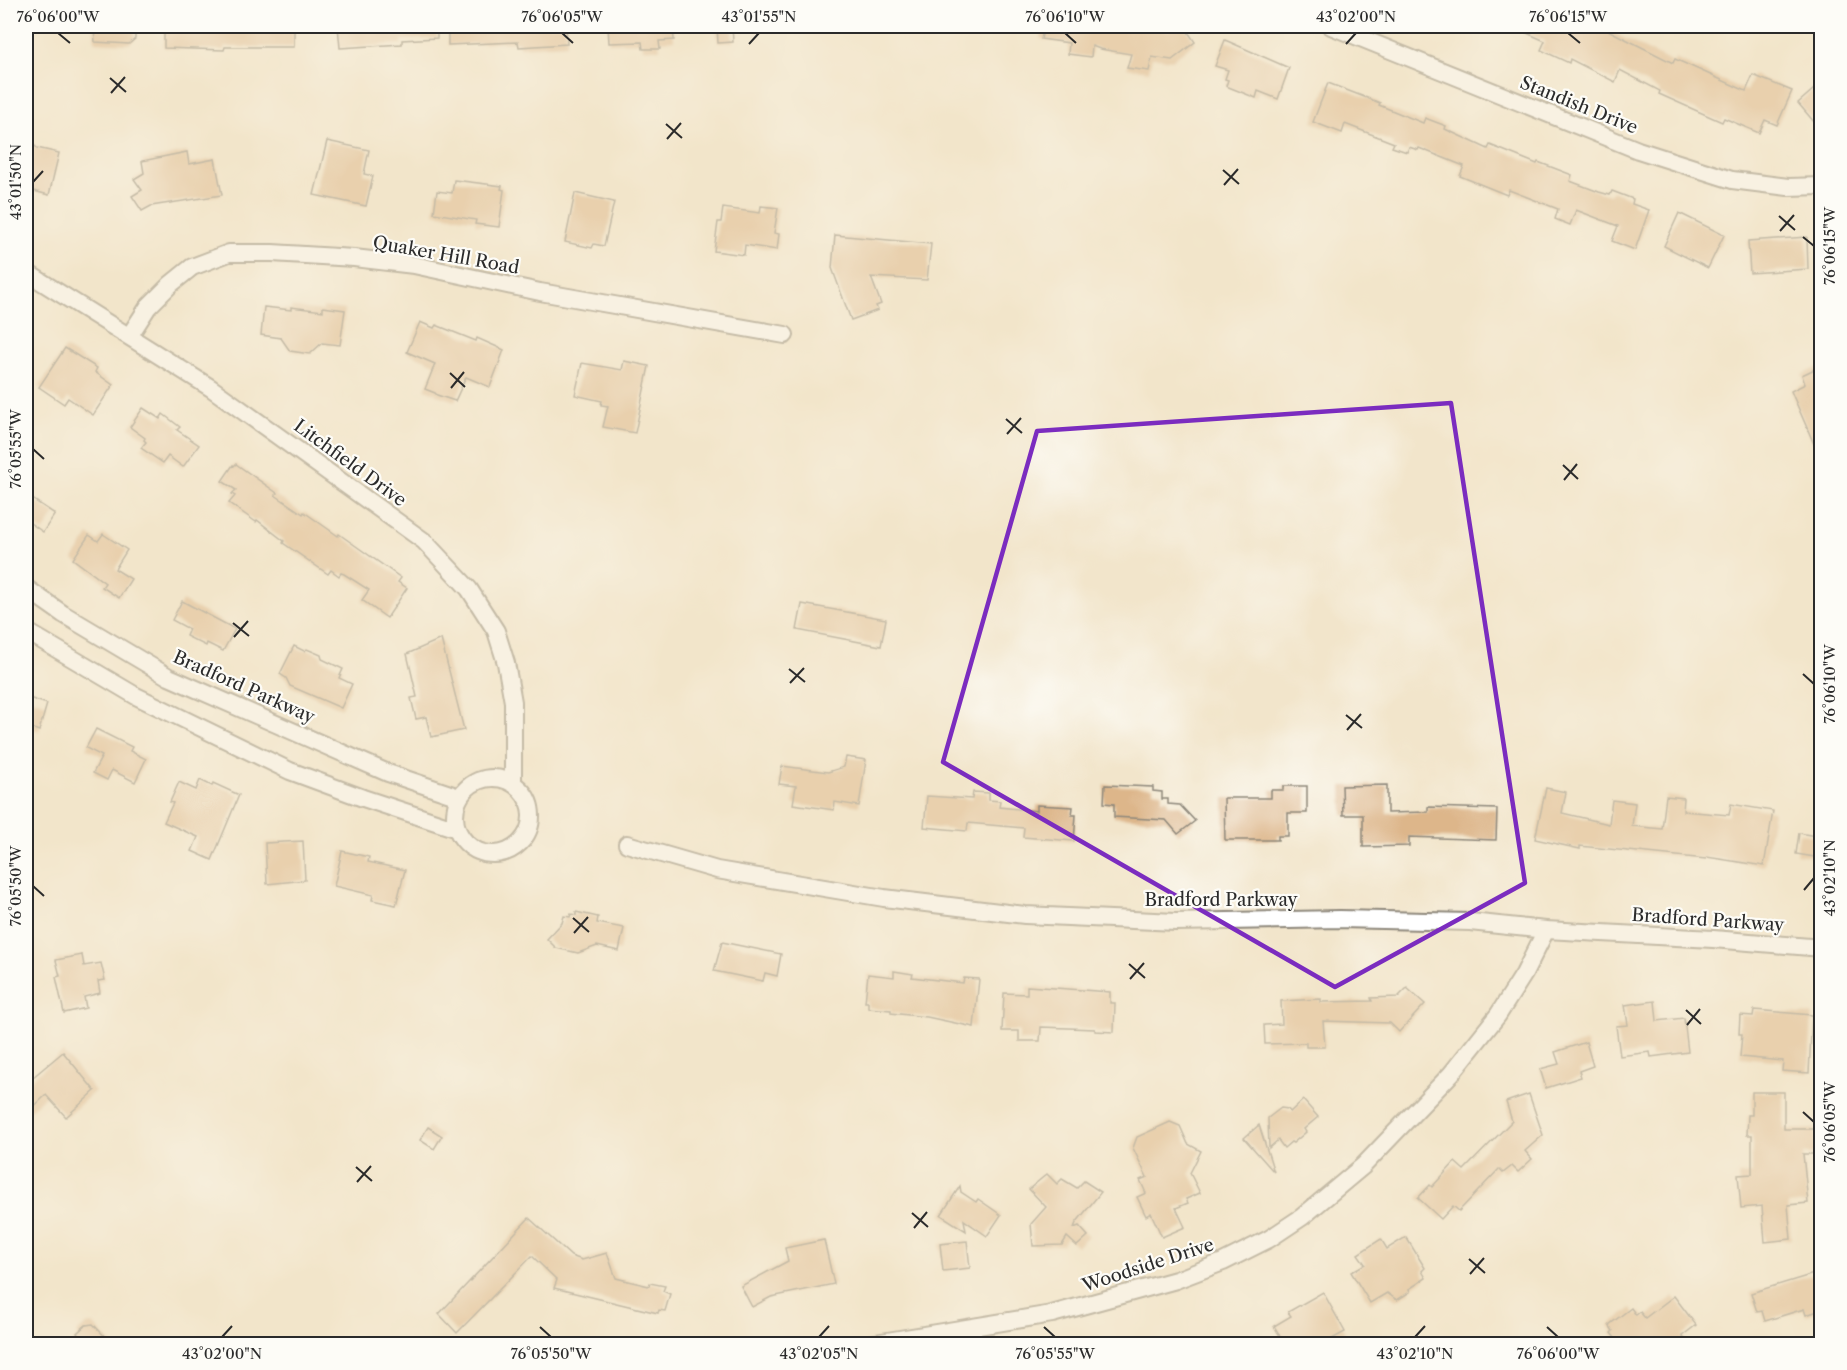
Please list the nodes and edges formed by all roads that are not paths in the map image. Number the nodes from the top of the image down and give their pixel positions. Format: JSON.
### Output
{"nodes":[{"id":1,"x":1331,"y":26,"type":"edge"},
{"id":2,"x":1821,"y":186,"type":"edge"},
{"id":3,"x":26,"y":272,"type":"edge"},
{"id":4,"x":130,"y":335,"type":"junction"},
{"id":5,"x":784,"y":335,"type":"dead end"},
{"id":6,"x":26,"y":588,"type":"edge"},
{"id":7,"x":26,"y":631,"type":"edge"},
{"id":8,"x":513,"y":783,"type":"junction"},
{"id":9,"x":459,"y":797,"type":"junction"},
{"id":10,"x":457,"y":829,"type":"junction"},
{"id":11,"x":627,"y":844,"type":"dead end"},
{"id":12,"x":1546,"y":930,"type":"junction"},
{"id":13,"x":1821,"y":948,"type":"edge"},
{"id":14,"x":869,"y":1344,"type":"edge"}],
"edges":[{"from":1,"to":2,"type":"street","name":"Standish Drive"},
{"from":3,"to":4,"type":"street","name":"Litchfield Drive"},
{"from":4,"to":5,"type":"street","name":"Quaker Hill Road"},
{"from":4,"to":8,"type":"street","name":"Litchfield Drive"},
{"from":6,"to":9,"type":"street","name":"Bradford Parkway"},
{"from":7,"to":10,"type":"street"},
{"from":8,"to":9,"type":"street"},
{"from":8,"to":10,"type":"street"},
{"from":9,"to":10,"type":"street"},
{"from":11,"to":12,"type":"street","name":"Bradford Parkway"},
{"from":12,"to":13,"type":"street","name":"Bradford Parkway"},
{"from":12,"to":14,"type":"street","name":"Woodside Drive"}]}
